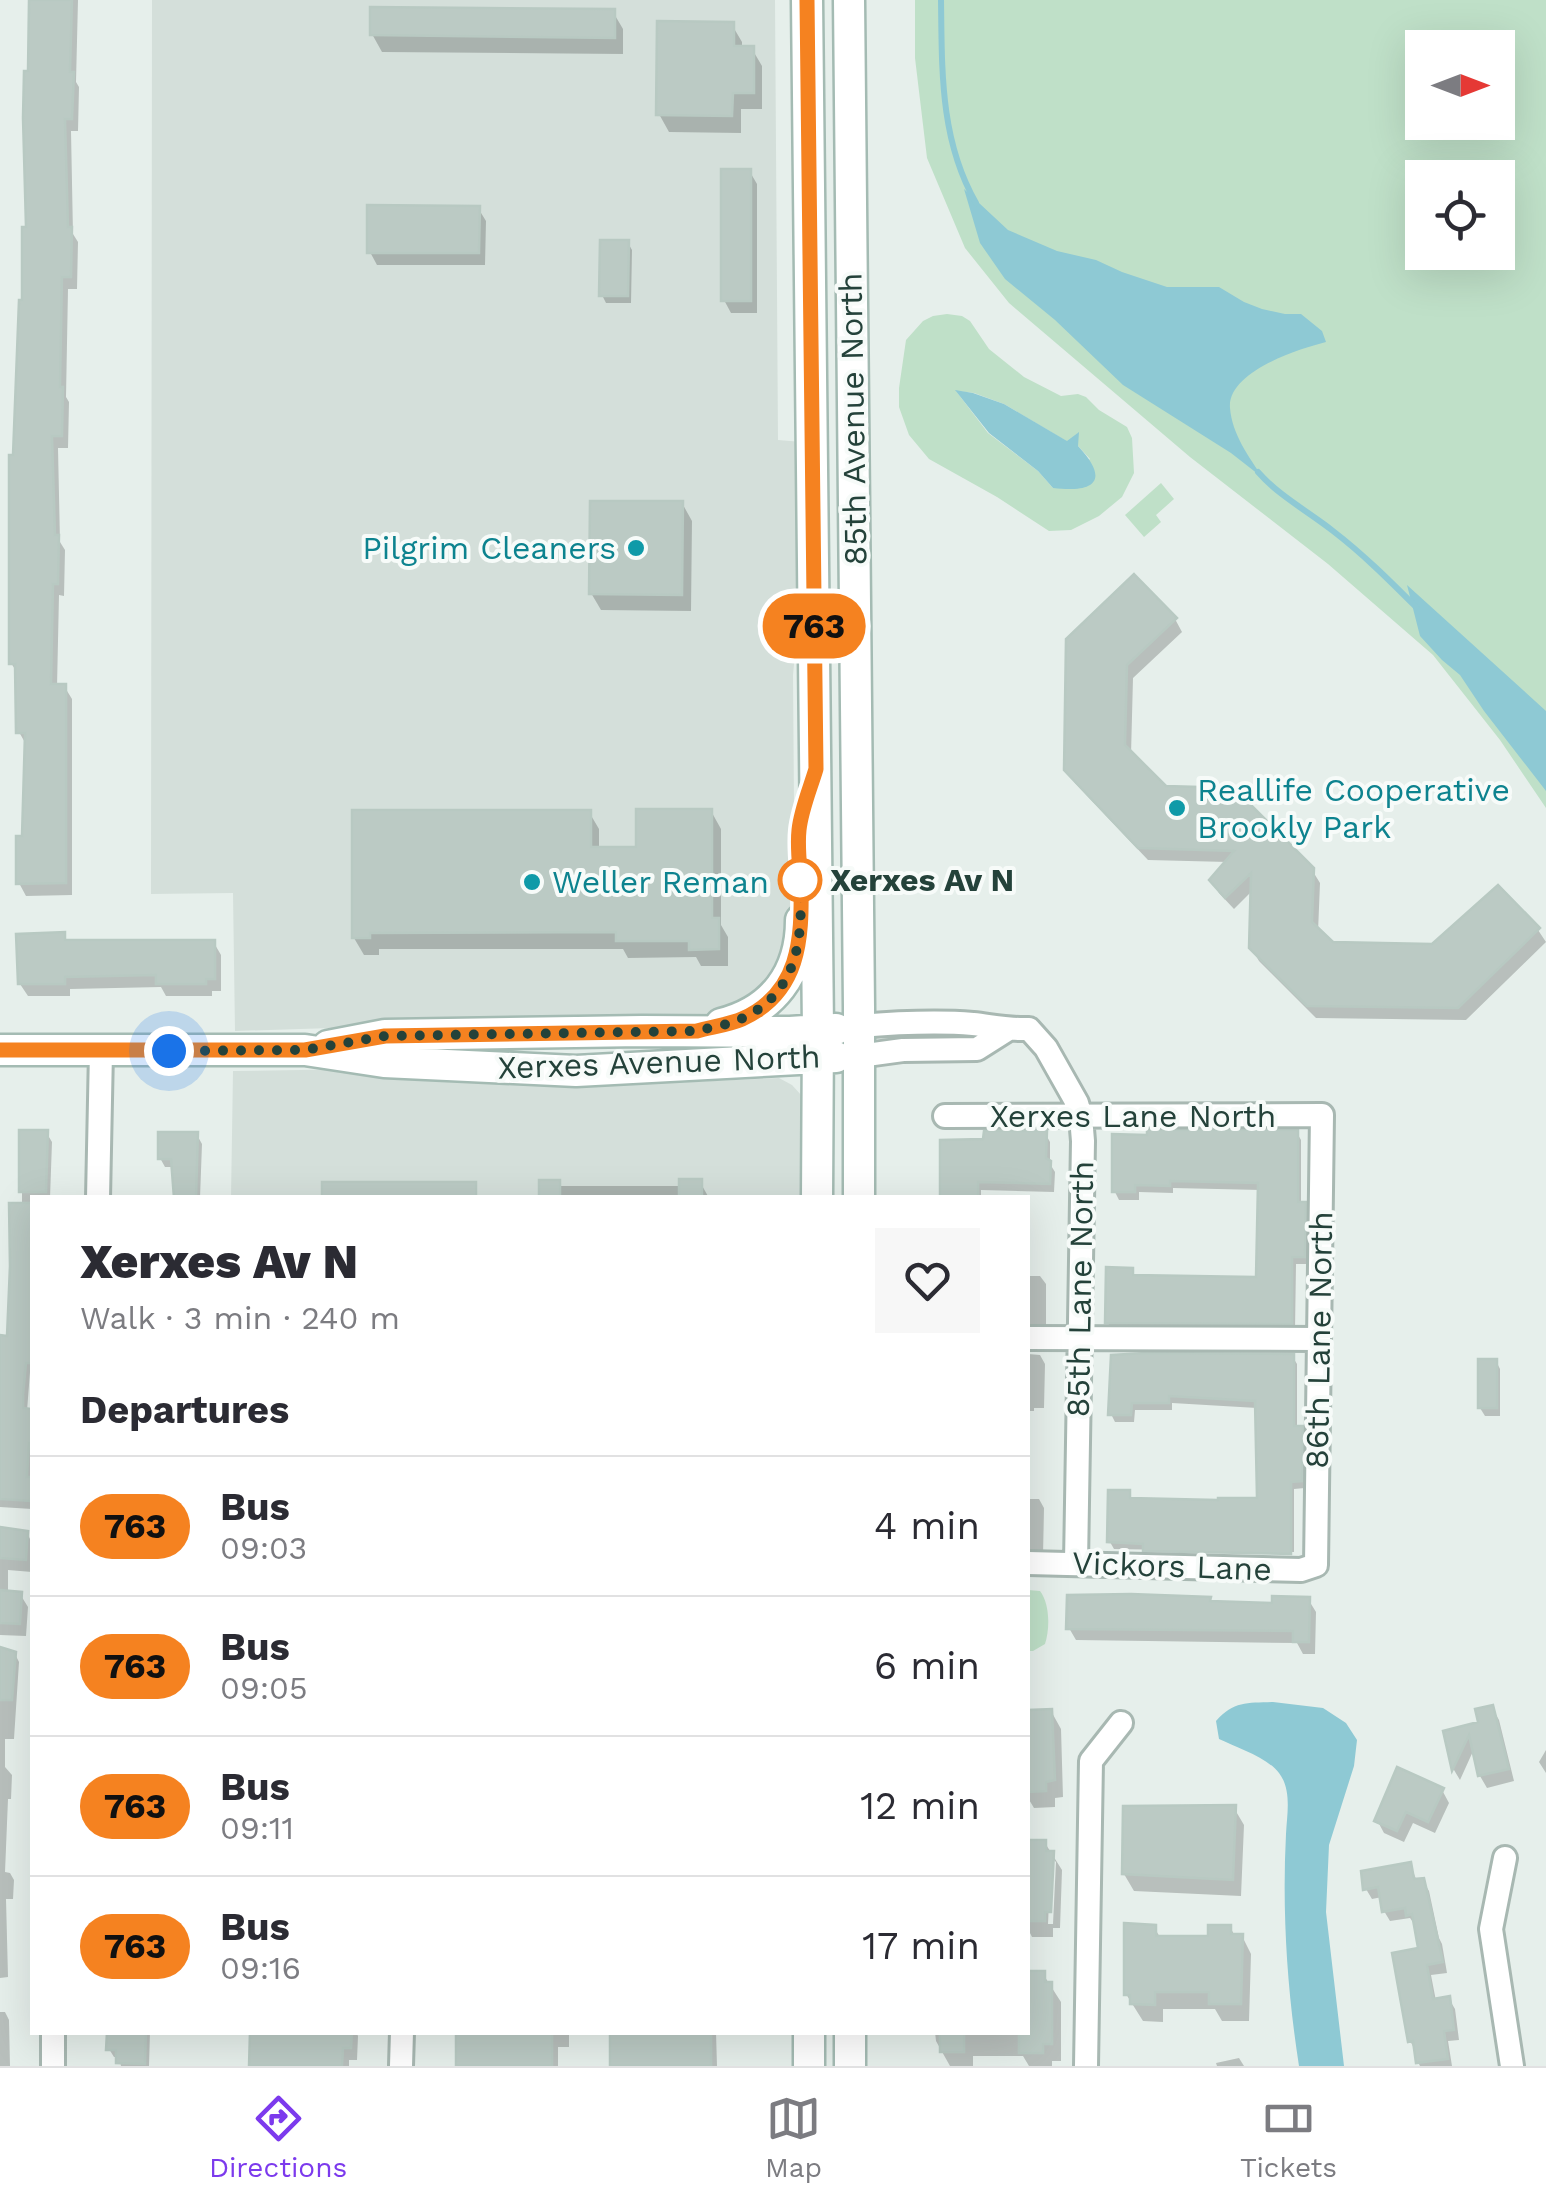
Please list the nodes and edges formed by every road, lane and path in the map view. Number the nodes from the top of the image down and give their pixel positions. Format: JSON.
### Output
{"nodes":[{"id":1,"x":808,"y":0,"type":"edge"},
{"id":2,"x":849,"y":0,"type":"edge"},
{"id":3,"x":816,"y":769,"type":"junction"},
{"id":4,"x":1018,"y":1030,"type":"joint"},
{"id":5,"x":697,"y":1031,"type":"junction"},
{"id":6,"x":859,"y":1041,"type":"junction"},
{"id":7,"x":818,"y":1044,"type":"junction"},
{"id":8,"x":0,"y":1050,"type":"edge"},
{"id":9,"x":305,"y":1050,"type":"junction"},
{"id":10,"x":101,"y":1051,"type":"junction"},
{"id":11,"x":1322,"y":1115,"type":"joint"},
{"id":12,"x":945,"y":1116,"type":"dead end"},
{"id":13,"x":1081,"y":1117,"type":"junction"},
{"id":14,"x":98,"y":1195,"type":"edge"},
{"id":15,"x":817,"y":1195,"type":"edge"},
{"id":16,"x":858,"y":1195,"type":"edge"},
{"id":17,"x":1030,"y":1338,"type":"edge"},
{"id":18,"x":1078,"y":1340,"type":"junction"},
{"id":19,"x":1319,"y":1340,"type":"junction"},
{"id":20,"x":1030,"y":1563,"type":"edge"},
{"id":21,"x":1076,"y":1563,"type":"junction"},
{"id":22,"x":1316,"y":1565,"type":"joint"},
{"id":23,"x":1121,"y":1723,"type":"dead end"},
{"id":24,"x":1505,"y":1858,"type":"dead end"},
{"id":25,"x":53,"y":2035,"type":"edge"},
{"id":26,"x":402,"y":2035,"type":"edge"},
{"id":27,"x":809,"y":2035,"type":"edge"},
{"id":28,"x":850,"y":2035,"type":"edge"},
{"id":29,"x":53,"y":2066,"type":"edge"},
{"id":30,"x":402,"y":2066,"type":"edge"},
{"id":31,"x":808,"y":2066,"type":"edge"},
{"id":32,"x":850,"y":2066,"type":"edge"},
{"id":33,"x":1086,"y":2066,"type":"edge"},
{"id":34,"x":1512,"y":2066,"type":"edge"}],
"edges":[{"from":1,"to":3,"type":"main road","name":"85th Avenue North"},
{"from":2,"to":6,"type":"main road","name":"85th Avenue North"},
{"from":3,"to":5,"type":"main road"},
{"from":3,"to":7,"type":"main road","name":"85th Avenue North"},
{"from":4,"to":6,"type":"street","name":"Xerxes Avenue North"},
{"from":4,"to":13,"type":"street","name":"85th Lane North"},
{"from":5,"to":7,"type":"main road","name":"Xerxes Avenue North"},
{"from":5,"to":9,"type":"main road","name":"Xerxes Avenue North"},
{"from":6,"to":7,"type":"main road","name":"Xerxes Avenue North"},
{"from":6,"to":16,"type":"main road","name":"85th Avenue North"},
{"from":7,"to":9,"type":"main road","name":"Xerxes Avenue North"},
{"from":7,"to":15,"type":"main road","name":"85th Avenue North"},
{"from":8,"to":10,"type":"main road","name":"Xerxes Avenue North"},
{"from":9,"to":10,"type":"main road","name":"Xerxes Avenue North"},
{"from":10,"to":14,"type":"street"},
{"from":11,"to":13,"type":"street","name":"Xerxes Lane North"},
{"from":11,"to":19,"type":"street","name":"86th Lane North"},
{"from":12,"to":13,"type":"street","name":"Xerxes Lane North"},
{"from":13,"to":18,"type":"street","name":"85th Lane North"},
{"from":17,"to":18,"type":"street"},
{"from":18,"to":19,"type":"street"},
{"from":18,"to":21,"type":"street","name":"85th Lane North"},
{"from":19,"to":22,"type":"street","name":"86th Lane North"},
{"from":20,"to":21,"type":"street","name":"Vickors Lane"},
{"from":21,"to":22,"type":"street","name":"Vickors Lane"},
{"from":23,"to":33,"type":"street"},
{"from":24,"to":34,"type":"street"},
{"from":25,"to":29,"type":"street"},
{"from":26,"to":30,"type":"street"},
{"from":27,"to":31,"type":"main road"},
{"from":28,"to":32,"type":"main road"}]}
